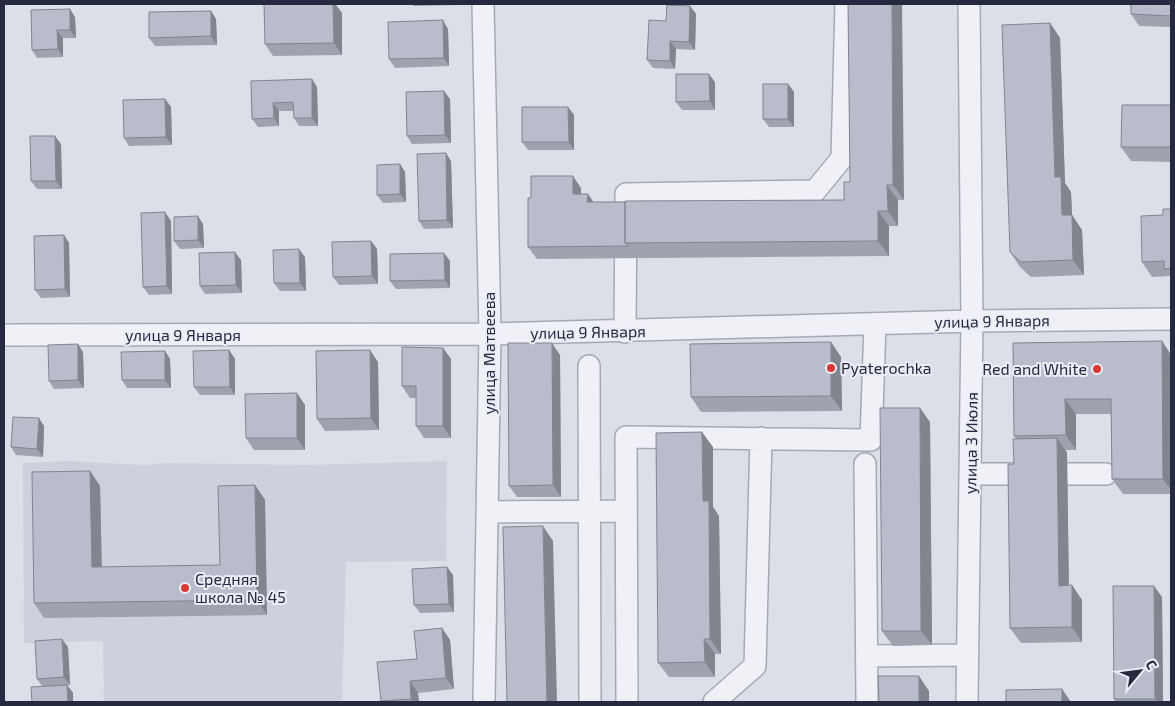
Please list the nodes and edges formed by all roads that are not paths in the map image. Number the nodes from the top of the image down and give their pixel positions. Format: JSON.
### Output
{"nodes":[{"id":1,"x":483,"y":4,"type":"edge"},
{"id":2,"x":846,"y":4,"type":"edge"},
{"id":3,"x":969,"y":4,"type":"edge"},
{"id":4,"x":1171,"y":319,"type":"edge"},
{"id":5,"x":972,"y":321,"type":"junction"},
{"id":6,"x":875,"y":324,"type":"junction"},
{"id":7,"x":625,"y":332,"type":"junction"},
{"id":8,"x":490,"y":334,"type":"junction"},
{"id":9,"x":4,"y":335,"type":"edge"},
{"id":10,"x":588,"y":366,"type":"dead end"},
{"id":11,"x":761,"y":438,"type":"junction"},
{"id":12,"x":865,"y":464,"type":"dead end"},
{"id":13,"x":970,"y":474,"type":"junction"},
{"id":14,"x":1106,"y":474,"type":"dead end"},
{"id":15,"x":626,"y":511,"type":"junction"},
{"id":16,"x":487,"y":512,"type":"junction"},
{"id":17,"x":589,"y":512,"type":"junction"},
{"id":18,"x":968,"y":655,"type":"junction"},
{"id":19,"x":867,"y":656,"type":"junction"},
{"id":20,"x":484,"y":702,"type":"edge"},
{"id":21,"x":590,"y":702,"type":"edge"},
{"id":22,"x":627,"y":702,"type":"edge"},
{"id":23,"x":714,"y":702,"type":"edge"},
{"id":24,"x":867,"y":702,"type":"edge"},
{"id":25,"x":967,"y":702,"type":"edge"}],
"edges":[{"from":1,"to":8,"type":"street","name":"улица Матвеева"},
{"from":2,"to":7,"type":"street"},
{"from":3,"to":5,"type":"street","name":"улица 3 Июля"},
{"from":4,"to":5,"type":"street","name":"улица 9 Января"},
{"from":5,"to":6,"type":"street","name":"улица 9 Января"},
{"from":5,"to":13,"type":"street","name":"улица 3 Июля"},
{"from":6,"to":7,"type":"street","name":"улица 9 Января"},
{"from":6,"to":11,"type":"street"},
{"from":7,"to":8,"type":"street","name":"улица 9 Января"},
{"from":8,"to":9,"type":"street","name":"улица 9 Января"},
{"from":8,"to":16,"type":"street","name":"улица Матвеева"},
{"from":10,"to":17,"type":"street"},
{"from":11,"to":15,"type":"street"},
{"from":11,"to":23,"type":"street"},
{"from":12,"to":19,"type":"street"},
{"from":13,"to":14,"type":"street"},
{"from":13,"to":18,"type":"street","name":"улица 3 Июля"},
{"from":15,"to":17,"type":"street"},
{"from":15,"to":22,"type":"street"},
{"from":16,"to":17,"type":"street"},
{"from":16,"to":20,"type":"street","name":"улица Матвеева"},
{"from":17,"to":21,"type":"street"},
{"from":18,"to":19,"type":"street"},
{"from":18,"to":25,"type":"street","name":"улица 3 Июля"},
{"from":19,"to":24,"type":"street"}]}
